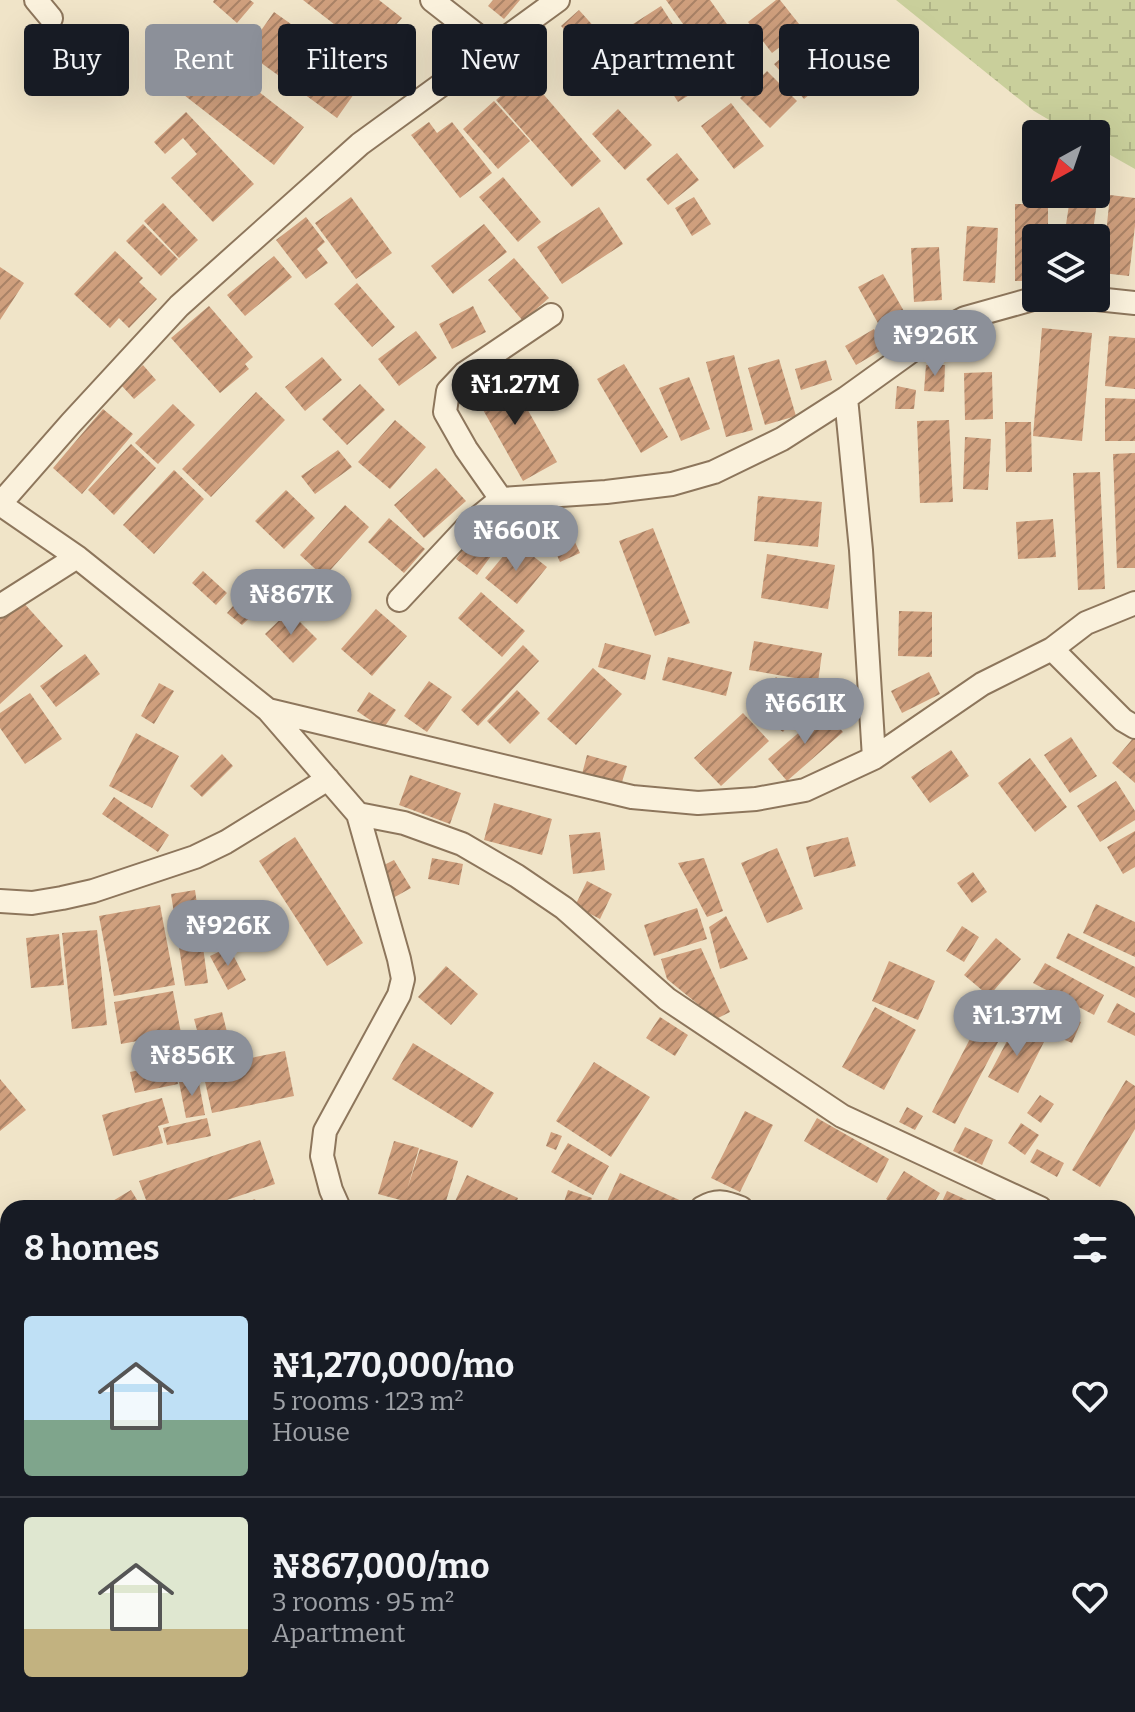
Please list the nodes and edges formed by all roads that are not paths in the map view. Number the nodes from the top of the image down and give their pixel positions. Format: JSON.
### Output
{"nodes":[{"id":1,"x":36,"y":0,"type":"edge"},
{"id":2,"x":432,"y":0,"type":"edge"},
{"id":3,"x":558,"y":0,"type":"edge"},
{"id":4,"x":51,"y":18,"type":"dead end"},
{"id":5,"x":463,"y":24,"type":"edge"},
{"id":6,"x":524,"y":24,"type":"edge"},
{"id":7,"x":432,"y":91,"type":"edge"},
{"id":8,"x":1110,"y":300,"type":"edge"},
{"id":9,"x":1022,"y":302,"type":"edge"},
{"id":10,"x":1135,"y":303,"type":"edge"},
{"id":11,"x":551,"y":315,"type":"dead end"},
{"id":12,"x":846,"y":398,"type":"junction"},
{"id":13,"x":501,"y":499,"type":"junction"},
{"id":14,"x":0,"y":504,"type":"edge"},
{"id":15,"x":77,"y":557,"type":"junction"},
{"id":16,"x":399,"y":600,"type":"dead end"},
{"id":17,"x":1135,"y":603,"type":"edge"},
{"id":18,"x":0,"y":606,"type":"edge"},
{"id":19,"x":1052,"y":649,"type":"junction"},
{"id":20,"x":268,"y":710,"type":"junction"},
{"id":21,"x":1135,"y":727,"type":"edge"},
{"id":22,"x":874,"y":758,"type":"junction"},
{"id":23,"x":328,"y":779,"type":"junction"},
{"id":24,"x":358,"y":814,"type":"junction"},
{"id":25,"x":0,"y":901,"type":"edge"},
{"id":26,"x":335,"y":1200,"type":"edge"},
{"id":27,"x":1023,"y":1200,"type":"edge"}],
"edges":[{"from":1,"to":4,"type":"street"},
{"from":2,"to":5,"type":"street"},
{"from":3,"to":6,"type":"street"},
{"from":7,"to":14,"type":"street"},
{"from":8,"to":10,"type":"street"},
{"from":9,"to":12,"type":"street"},
{"from":11,"to":13,"type":"street"},
{"from":12,"to":13,"type":"street"},
{"from":12,"to":22,"type":"street"},
{"from":13,"to":16,"type":"street"},
{"from":14,"to":15,"type":"street"},
{"from":15,"to":18,"type":"street"},
{"from":15,"to":20,"type":"street"},
{"from":17,"to":19,"type":"street"},
{"from":19,"to":21,"type":"street"},
{"from":19,"to":22,"type":"street"},
{"from":20,"to":22,"type":"street"},
{"from":20,"to":23,"type":"street"},
{"from":23,"to":24,"type":"street"},
{"from":23,"to":25,"type":"street"},
{"from":24,"to":26,"type":"street"},
{"from":24,"to":27,"type":"street"}]}
